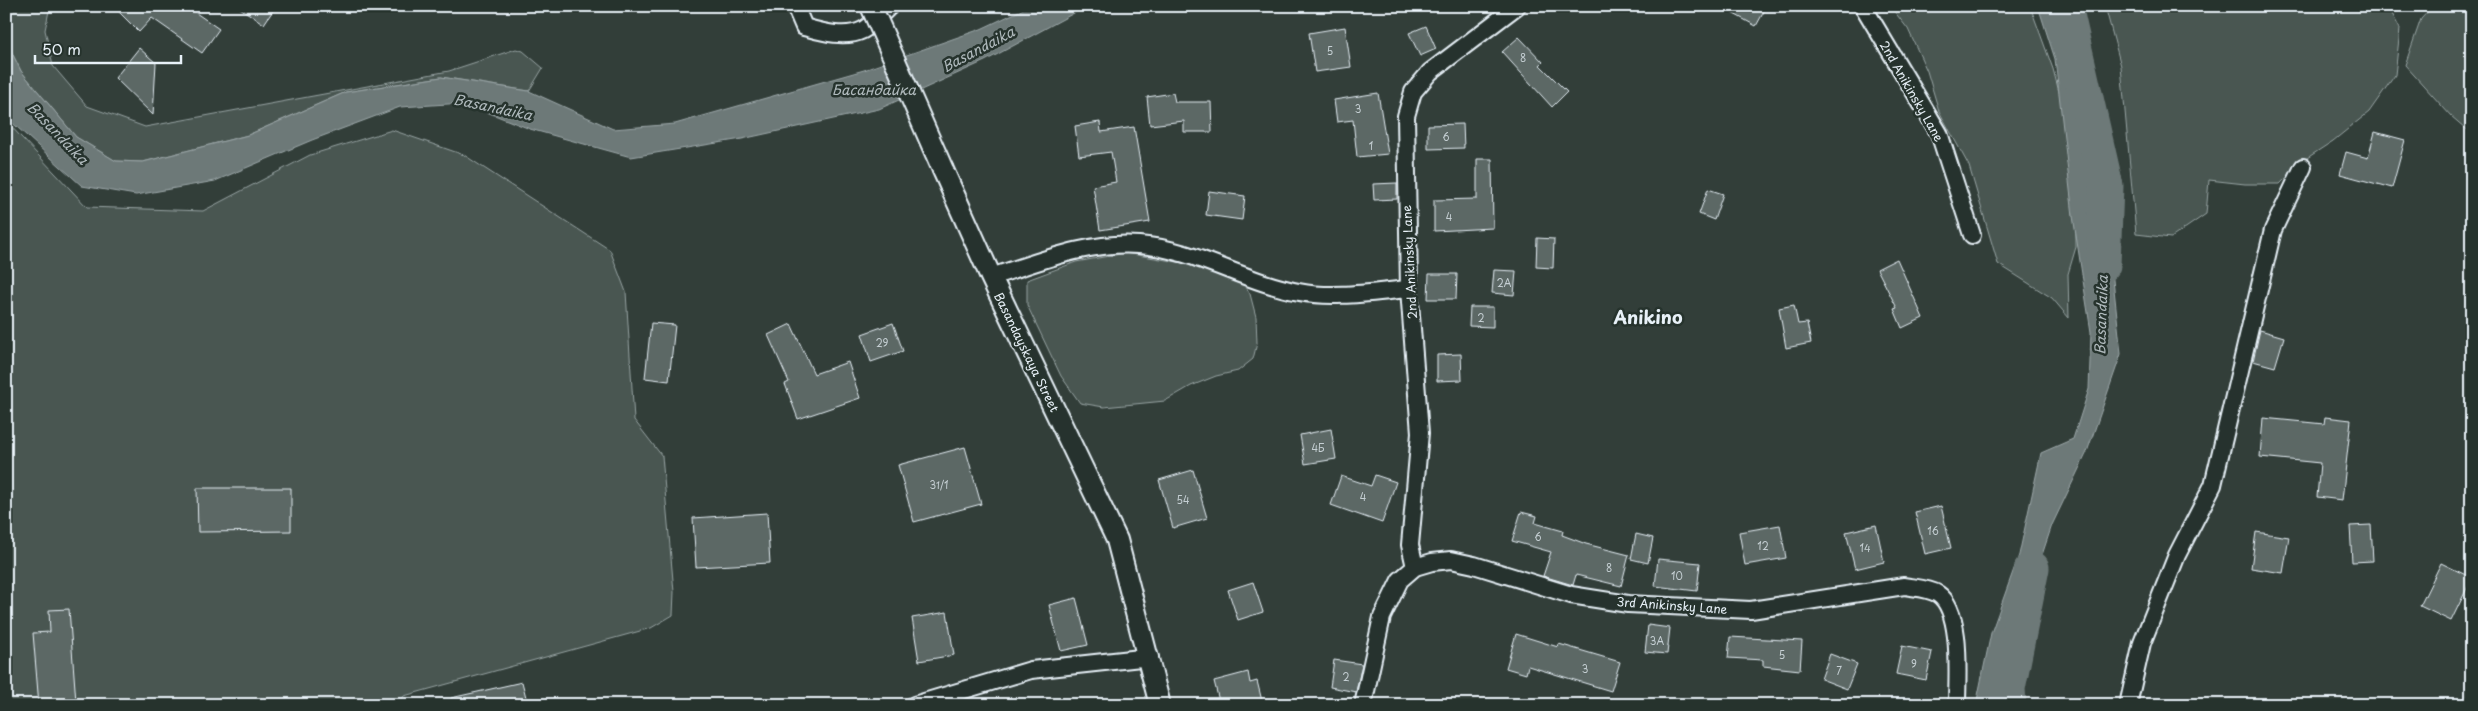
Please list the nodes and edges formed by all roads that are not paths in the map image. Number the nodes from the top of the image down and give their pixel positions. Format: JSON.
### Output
{"nodes":[{"id":1,"x":796,"y":6,"type":"edge"},
{"id":2,"x":871,"y":6,"type":"edge"},
{"id":3,"x":890,"y":6,"type":"edge"},
{"id":4,"x":1517,"y":6,"type":"edge"},
{"id":5,"x":1863,"y":6,"type":"edge"},
{"id":6,"x":2303,"y":167,"type":"dead end"},
{"id":7,"x":1972,"y":235,"type":"dead end"},
{"id":8,"x":991,"y":277,"type":"junction"},
{"id":9,"x":1409,"y":289,"type":"junction"},
{"id":10,"x":1416,"y":567,"type":"junction"},
{"id":11,"x":1150,"y":657,"type":"junction"},
{"id":12,"x":914,"y":705,"type":"edge"},
{"id":13,"x":1160,"y":705,"type":"edge"},
{"id":14,"x":1363,"y":705,"type":"edge"},
{"id":15,"x":1957,"y":705,"type":"edge"},
{"id":16,"x":2128,"y":705,"type":"edge"}],
"edges":[{"from":1,"to":3,"type":"street"},
{"from":2,"to":8,"type":"street","name":"Basandayskaya Street","bridge":true},
{"from":4,"to":9,"type":"street","name":"2nd Anikinsky Lane"},
{"from":5,"to":7,"type":"street","name":"2nd Anikinsky Lane"},
{"from":6,"to":16,"type":"street"},
{"from":8,"to":9,"type":"street"},
{"from":8,"to":11,"type":"street","name":"Basandayskaya Street"},
{"from":9,"to":10,"type":"street","name":"2nd Anikinsky Lane"},
{"from":10,"to":14,"type":"street","name":"3rd Anikinsky Lane"},
{"from":10,"to":15,"type":"street","name":"3rd Anikinsky Lane"},
{"from":11,"to":12,"type":"street"},
{"from":11,"to":13,"type":"street","name":"Basandayskaya Street"}]}
